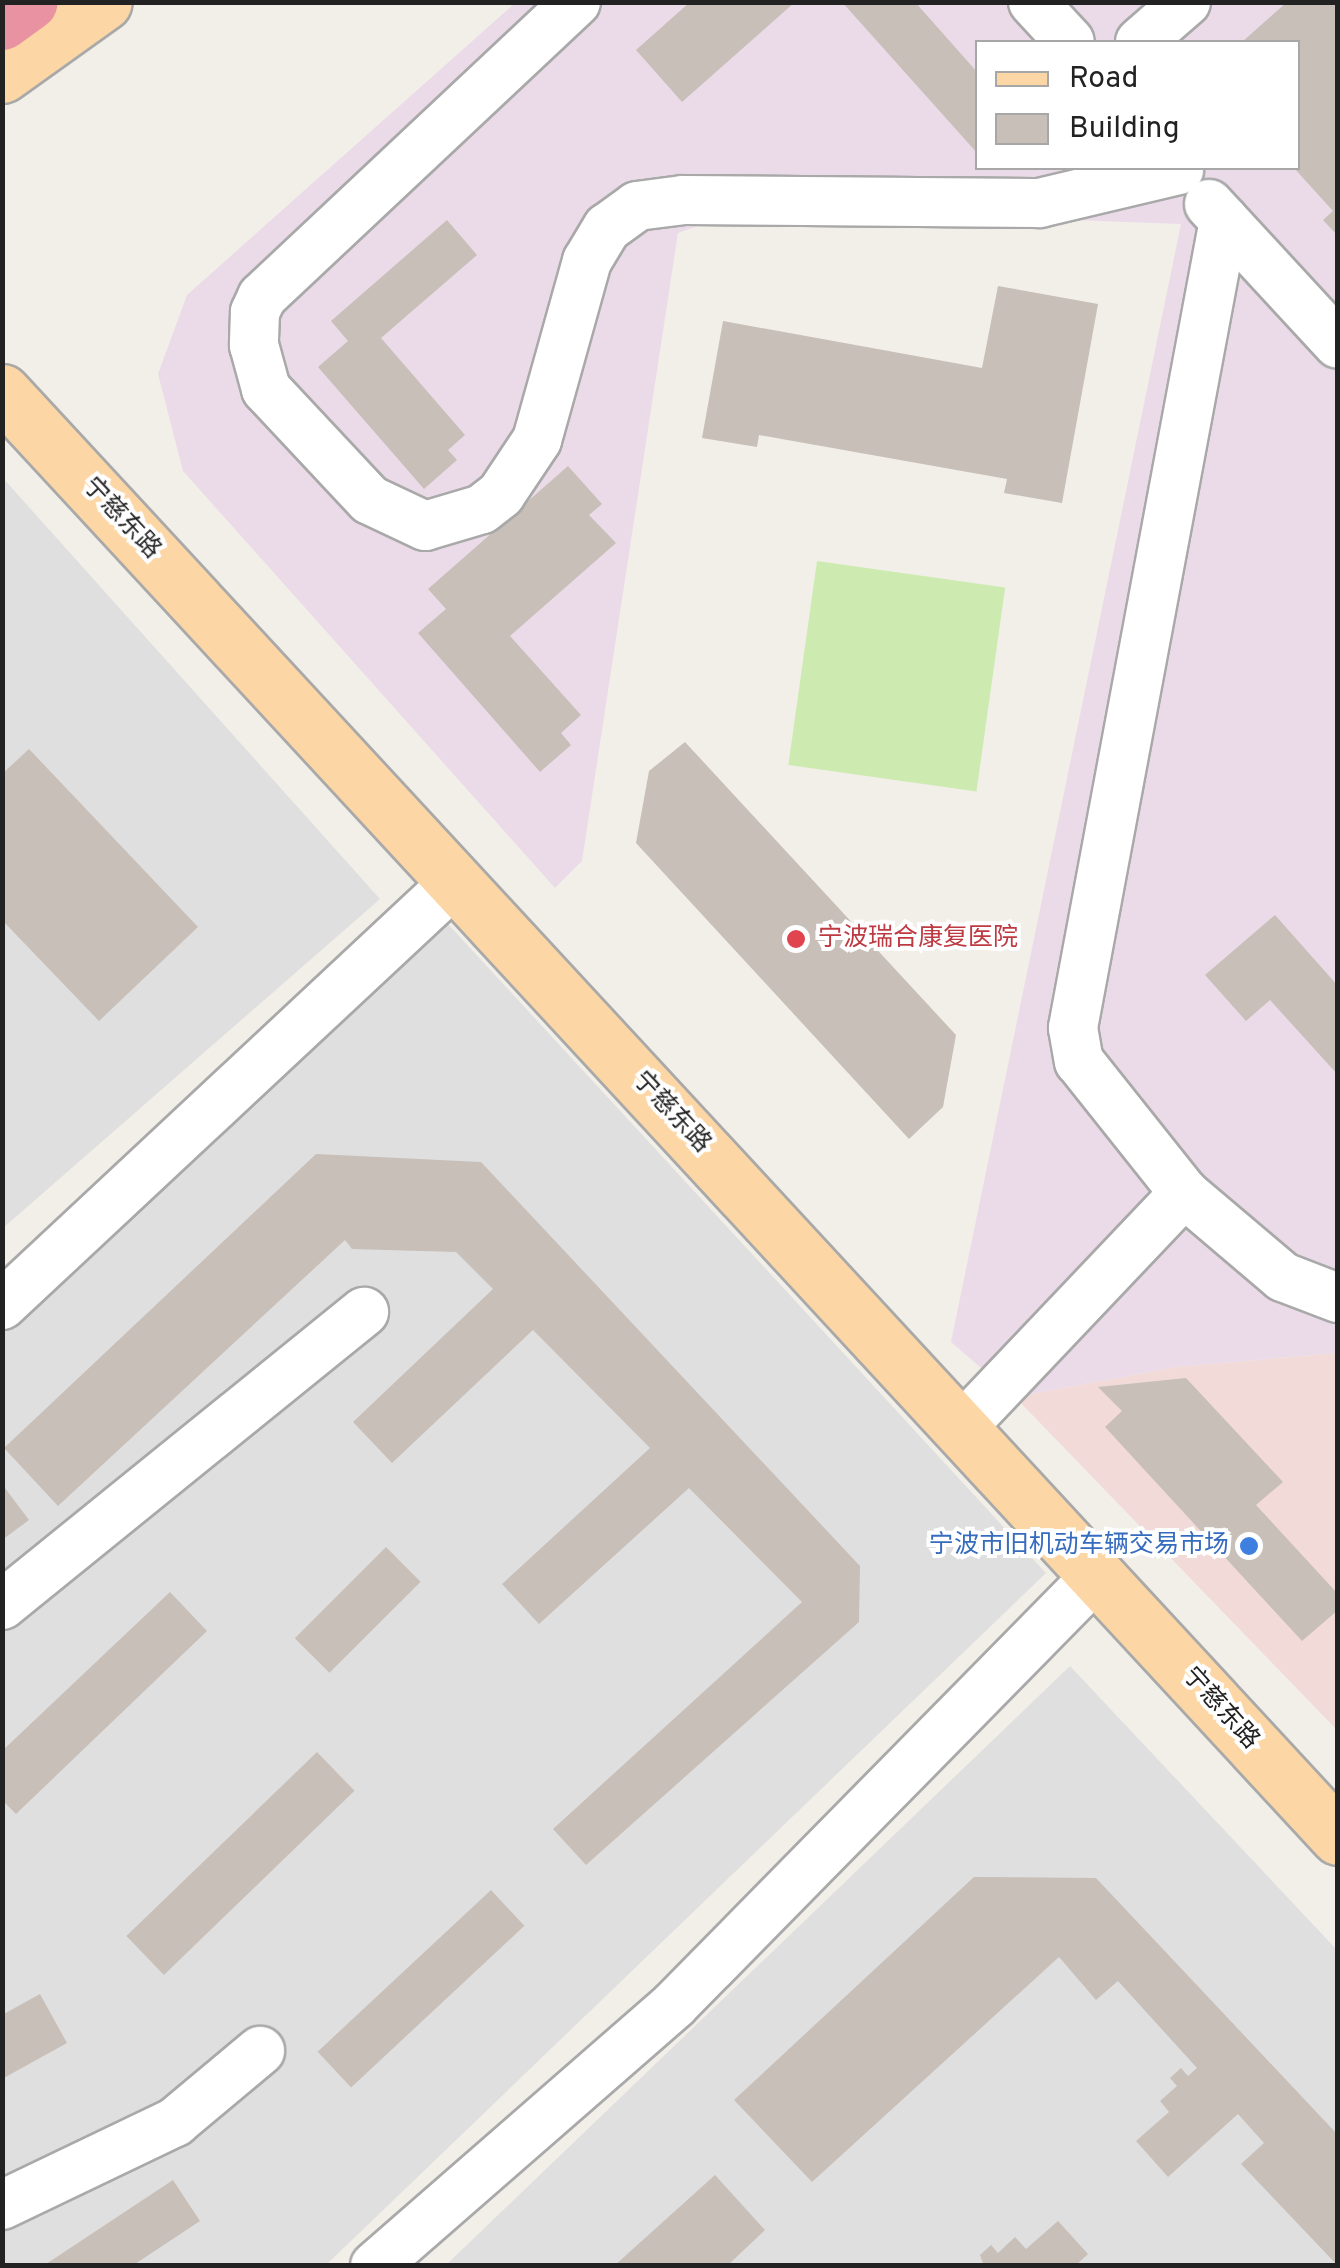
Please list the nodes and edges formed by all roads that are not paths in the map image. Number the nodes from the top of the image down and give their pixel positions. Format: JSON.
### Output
{"nodes":[{"id":1,"x":30,"y":2,"type":"edge"},
{"id":2,"x":104,"y":2,"type":"edge"},
{"id":3,"x":576,"y":2,"type":"edge"},
{"id":4,"x":1033,"y":2,"type":"edge"},
{"id":5,"x":1186,"y":2,"type":"edge"},
{"id":6,"x":2,"y":22,"type":"edge"},
{"id":7,"x":1068,"y":40,"type":"edge"},
{"id":8,"x":1142,"y":40,"type":"edge"},
{"id":9,"x":2,"y":75,"type":"edge"},
{"id":10,"x":1174,"y":170,"type":"edge"},
{"id":11,"x":1179,"y":170,"type":"edge"},
{"id":12,"x":1224,"y":220,"type":"junction"},
{"id":13,"x":1338,"y":344,"type":"edge"},
{"id":14,"x":2,"y":392,"type":"edge"},
{"id":15,"x":456,"y":881,"type":"junction"},
{"id":16,"x":1184,"y":1193,"type":"junction"},
{"id":17,"x":1338,"y":1298,"type":"edge"},
{"id":18,"x":2,"y":1304,"type":"edge"},
{"id":19,"x":364,"y":1312,"type":"dead end"},
{"id":20,"x":962,"y":1427,"type":"junction"},
{"id":21,"x":1098,"y":1574,"type":"junction"},
{"id":22,"x":2,"y":1604,"type":"edge"},
{"id":23,"x":1338,"y":1838,"type":"edge"},
{"id":24,"x":260,"y":2051,"type":"dead end"},
{"id":25,"x":2,"y":2205,"type":"edge"},
{"id":26,"x":375,"y":2266,"type":"edge"}],
"edges":[{"from":1,"to":6,"type":"highway"},
{"from":2,"to":9,"type":"main road"},
{"from":3,"to":10,"type":"street"},
{"from":4,"to":7,"type":"street"},
{"from":5,"to":8,"type":"street"},
{"from":11,"to":12,"type":"street"},
{"from":12,"to":13,"type":"street"},
{"from":12,"to":16,"type":"street"},
{"from":14,"to":15,"type":"main road","name":"宁慈东路"},
{"from":15,"to":18,"type":"street"},
{"from":15,"to":20,"type":"main road","name":"宁慈东路"},
{"from":16,"to":17,"type":"street"},
{"from":16,"to":20,"type":"street"},
{"from":19,"to":22,"type":"street"},
{"from":20,"to":21,"type":"main road","name":"宁慈东路"},
{"from":21,"to":23,"type":"main road","name":"宁慈东路"},
{"from":21,"to":26,"type":"street"},
{"from":24,"to":25,"type":"street"}]}
